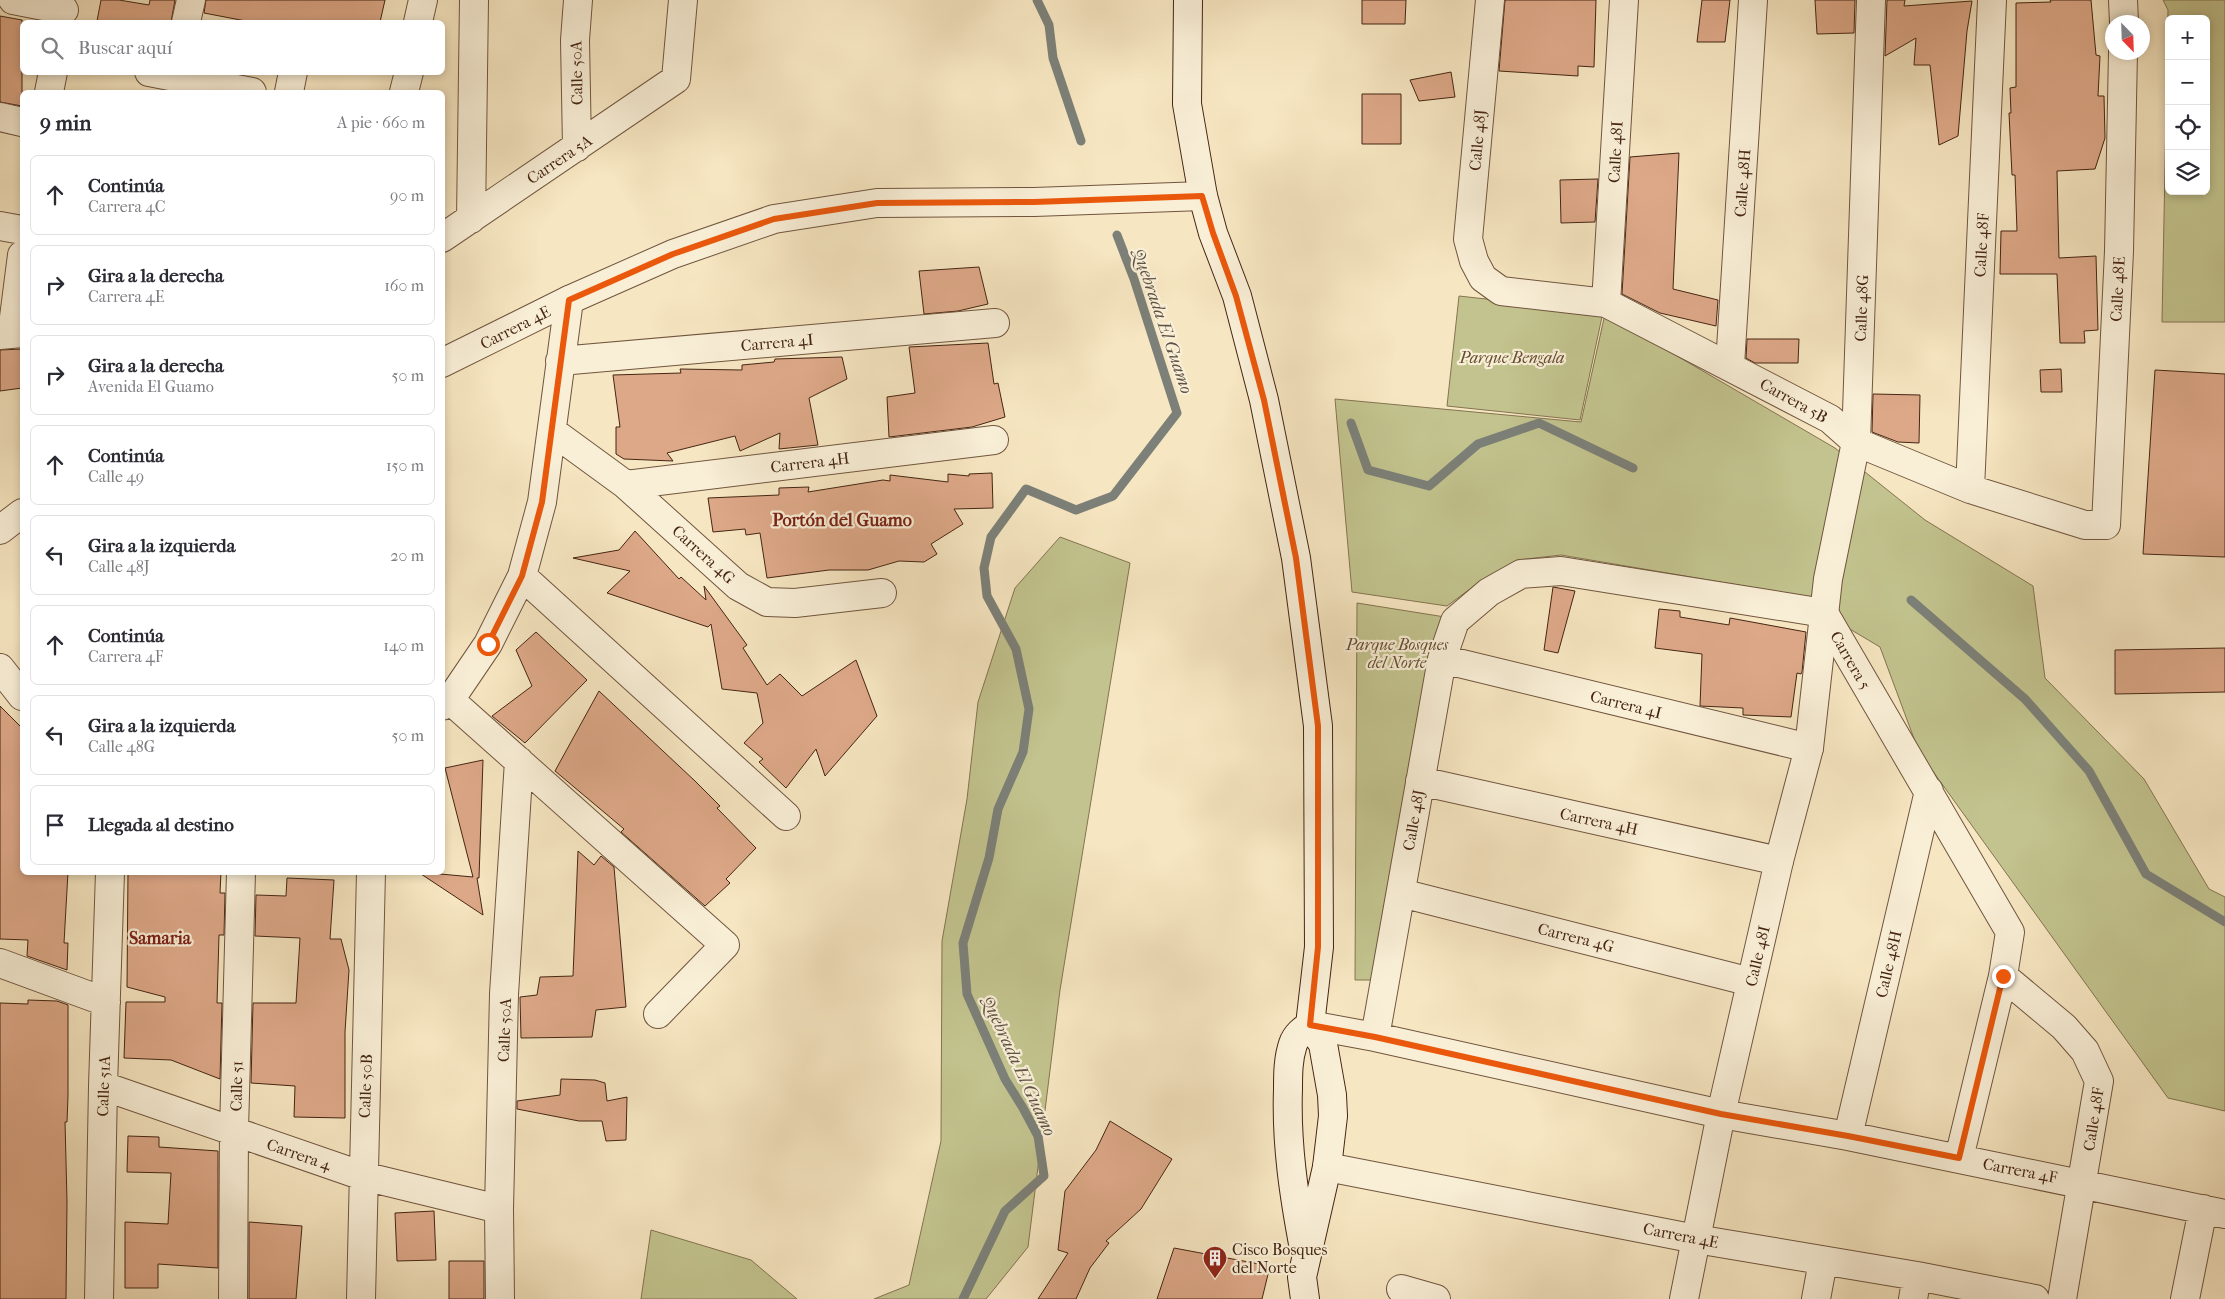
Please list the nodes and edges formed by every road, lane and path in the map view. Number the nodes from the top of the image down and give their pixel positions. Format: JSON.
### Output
{"nodes":[{"id":1,"x":13,"y":0,"type":"edge"},
{"id":2,"x":191,"y":0,"type":"edge"},
{"id":3,"x":423,"y":0,"type":"edge"},
{"id":4,"x":474,"y":0,"type":"edge"},
{"id":5,"x":578,"y":0,"type":"edge"},
{"id":6,"x":683,"y":0,"type":"edge"},
{"id":7,"x":1188,"y":0,"type":"edge"},
{"id":8,"x":1490,"y":0,"type":"edge"},
{"id":9,"x":1624,"y":0,"type":"edge"},
{"id":10,"x":1753,"y":0,"type":"edge"},
{"id":11,"x":1871,"y":0,"type":"edge"},
{"id":12,"x":1992,"y":0,"type":"edge"},
{"id":13,"x":2123,"y":0,"type":"edge"},
{"id":14,"x":64,"y":11,"type":"edge"},
{"id":15,"x":2124,"y":15,"type":"edge"},
{"id":16,"x":186,"y":20,"type":"edge"},
{"id":17,"x":418,"y":20,"type":"edge"},
{"id":18,"x":2123,"y":60,"type":"edge"},
{"id":19,"x":52,"y":75,"type":"edge"},
{"id":20,"x":171,"y":75,"type":"edge"},
{"id":21,"x":292,"y":75,"type":"edge"},
{"id":22,"x":407,"y":75,"type":"edge"},
{"id":23,"x":49,"y":90,"type":"edge"},
{"id":24,"x":242,"y":90,"type":"edge"},
{"id":25,"x":289,"y":90,"type":"edge"},
{"id":26,"x":404,"y":90,"type":"edge"},
{"id":27,"x":0,"y":117,"type":"edge"},
{"id":28,"x":20,"y":122,"type":"edge"},
{"id":29,"x":577,"y":147,"type":"junction"},
{"id":30,"x":1202,"y":196,"type":"junction"},
{"id":31,"x":470,"y":219,"type":"junction"},
{"id":32,"x":0,"y":226,"type":"edge"},
{"id":33,"x":20,"y":230,"type":"edge"},
{"id":34,"x":445,"y":236,"type":"edge"},
{"id":35,"x":20,"y":269,"type":"edge"},
{"id":36,"x":1483,"y":278,"type":"joint"},
{"id":37,"x":569,"y":300,"type":"junction"},
{"id":38,"x":1606,"y":303,"type":"junction"},
{"id":39,"x":994,"y":323,"type":"dead end"},
{"id":40,"x":11,"y":333,"type":"edge"},
{"id":41,"x":560,"y":361,"type":"junction"},
{"id":42,"x":445,"y":362,"type":"edge"},
{"id":43,"x":1730,"y":365,"type":"junction"},
{"id":44,"x":552,"y":431,"type":"junction"},
{"id":45,"x":994,"y":440,"type":"dead end"},
{"id":46,"x":1856,"y":442,"type":"junction"},
{"id":47,"x":626,"y":485,"type":"junction"},
{"id":48,"x":1970,"y":489,"type":"junction"},
{"id":49,"x":20,"y":515,"type":"edge"},
{"id":50,"x":2106,"y":525,"type":"joint"},
{"id":51,"x":0,"y":530,"type":"edge"},
{"id":52,"x":1521,"y":574,"type":"joint"},
{"id":53,"x":522,"y":576,"type":"junction"},
{"id":54,"x":882,"y":593,"type":"dead end"},
{"id":55,"x":1824,"y":613,"type":"junction"},
{"id":56,"x":1442,"y":659,"type":"junction"},
{"id":57,"x":0,"y":668,"type":"edge"},
{"id":58,"x":20,"y":693,"type":"edge"},
{"id":59,"x":446,"y":703,"type":"edge"},
{"id":60,"x":1809,"y":748,"type":"junction"},
{"id":61,"x":519,"y":761,"type":"junction"},
{"id":62,"x":1420,"y":781,"type":"junction"},
{"id":63,"x":1929,"y":792,"type":"junction"},
{"id":64,"x":786,"y":816,"type":"dead end"},
{"id":65,"x":1779,"y":861,"type":"junction"},
{"id":66,"x":110,"y":875,"type":"edge"},
{"id":67,"x":241,"y":875,"type":"edge"},
{"id":68,"x":371,"y":875,"type":"edge"},
{"id":69,"x":1401,"y":893,"type":"junction"},
{"id":70,"x":0,"y":962,"type":"edge"},
{"id":71,"x":2003,"y":976,"type":"junction"},
{"id":72,"x":1751,"y":982,"type":"junction"},
{"id":73,"x":106,"y":1002,"type":"junction"},
{"id":74,"x":658,"y":1014,"type":"dead end"},
{"id":75,"x":1310,"y":1025,"type":"junction"},
{"id":76,"x":1375,"y":1037,"type":"junction"},
{"id":77,"x":103,"y":1086,"type":"junction"},
{"id":78,"x":1721,"y":1114,"type":"junction"},
{"id":79,"x":234,"y":1131,"type":"junction"},
{"id":80,"x":1848,"y":1136,"type":"junction"},
{"id":81,"x":1959,"y":1158,"type":"junction"},
{"id":82,"x":1327,"y":1167,"type":"junction"},
{"id":83,"x":363,"y":1176,"type":"junction"},
{"id":84,"x":2083,"y":1183,"type":"junction"},
{"id":85,"x":499,"y":1209,"type":"junction"},
{"id":86,"x":2214,"y":1211,"type":"edge"},
{"id":87,"x":1696,"y":1239,"type":"junction"},
{"id":88,"x":1306,"y":1258,"type":"junction"},
{"id":89,"x":1823,"y":1261,"type":"junction"},
{"id":90,"x":1915,"y":1288,"type":"edge"},
{"id":91,"x":1401,"y":1289,"type":"dead end"},
{"id":92,"x":99,"y":1299,"type":"edge"},
{"id":93,"x":233,"y":1299,"type":"edge"},
{"id":94,"x":361,"y":1299,"type":"edge"},
{"id":95,"x":500,"y":1299,"type":"edge"},
{"id":96,"x":1305,"y":1299,"type":"edge"},
{"id":97,"x":1436,"y":1299,"type":"edge"},
{"id":98,"x":1684,"y":1299,"type":"edge"},
{"id":99,"x":1816,"y":1299,"type":"edge"},
{"id":100,"x":2035,"y":1299,"type":"edge"},
{"id":101,"x":2062,"y":1299,"type":"edge"},
{"id":102,"x":2185,"y":1299,"type":"edge"}],
"edges":[{"from":1,"to":14,"type":"street"},
{"from":2,"to":16,"type":"street"},
{"from":3,"to":17,"type":"street"},
{"from":4,"to":31,"type":"street"},
{"from":5,"to":29,"type":"street","name":"Calle 50A"},
{"from":6,"to":29,"type":"street","name":"Carrera 5A"},
{"from":7,"to":30,"type":"street"},
{"from":8,"to":36,"type":"street","name":"Calle 48J"},
{"from":9,"to":38,"type":"street","name":"Calle 48I"},
{"from":10,"to":43,"type":"street","name":"Calle 48H"},
{"from":11,"to":46,"type":"street","name":"Calle 48G"},
{"from":12,"to":48,"type":"street","name":"Calle 48F"},
{"from":13,"to":15,"type":"street"},
{"from":18,"to":50,"type":"street","name":"Calle 48E"},
{"from":19,"to":23,"type":"street"},
{"from":20,"to":24,"type":"street"},
{"from":21,"to":25,"type":"street"},
{"from":22,"to":26,"type":"street"},
{"from":27,"to":28,"type":"street"},
{"from":29,"to":31,"type":"street","name":"Carrera 5A"},
{"from":30,"to":37,"type":"street","name":"Carrera 4E"},
{"from":30,"to":75,"type":"street"},
{"from":31,"to":34,"type":"street","name":"Carrera 5A"},
{"from":32,"to":33,"type":"street"},
{"from":35,"to":40,"type":"street"},
{"from":36,"to":38,"type":"street","name":"Carrera 5B"},
{"from":37,"to":41,"type":"street"},
{"from":37,"to":42,"type":"street","name":"Carrera 4E"},
{"from":38,"to":43,"type":"street","name":"Carrera 5B"},
{"from":39,"to":41,"type":"street","name":"Carrera 4I"},
{"from":41,"to":44,"type":"street"},
{"from":43,"to":46,"type":"street","name":"Carrera 5B"},
{"from":44,"to":47,"type":"street","name":"Carrera 4G"},
{"from":44,"to":53,"type":"street"},
{"from":45,"to":47,"type":"street","name":"Carrera 4H"},
{"from":46,"to":48,"type":"street","name":"Carrera 5B"},
{"from":46,"to":55,"type":"street","name":"Calle 48G"},
{"from":47,"to":54,"type":"street","name":"Carrera 4G"},
{"from":48,"to":50,"type":"street","name":"Carrera 5B"},
{"from":49,"to":51,"type":"street"},
{"from":52,"to":55,"type":"street","name":"Carrera 5"},
{"from":52,"to":56,"type":"street","name":"Calle 48J"},
{"from":53,"to":59,"type":"street"},
{"from":53,"to":64,"type":"street"},
{"from":55,"to":60,"type":"street","name":"Calle 48I"},
{"from":55,"to":63,"type":"street","name":"Carrera 5"},
{"from":56,"to":60,"type":"street","name":"Carrera 4I"},
{"from":56,"to":62,"type":"street","name":"Calle 48J"},
{"from":57,"to":58,"type":"street"},
{"from":59,"to":61,"type":"street"},
{"from":60,"to":65,"type":"street","name":"Calle 48I"},
{"from":61,"to":74,"type":"street"},
{"from":61,"to":85,"type":"street","name":"Calle 50A"},
{"from":62,"to":65,"type":"street","name":"Carrera 4H"},
{"from":62,"to":69,"type":"street","name":"Calle 48J"},
{"from":63,"to":71,"type":"street","name":"Carrera 5"},
{"from":63,"to":80,"type":"street","name":"Calle 48H"},
{"from":65,"to":72,"type":"street","name":"Calle 48I"},
{"from":66,"to":73,"type":"street","name":"Calle 51A"},
{"from":67,"to":79,"type":"street","name":"Calle 51"},
{"from":68,"to":83,"type":"street","name":"Calle 50B"},
{"from":69,"to":72,"type":"street","name":"Carrera 4G"},
{"from":69,"to":76,"type":"street","name":"Calle 48J"},
{"from":70,"to":73,"type":"street"},
{"from":71,"to":81,"type":"street"},
{"from":71,"to":84,"type":"street","name":"Calle 48F"},
{"from":72,"to":78,"type":"street","name":"Calle 48I"},
{"from":73,"to":77,"type":"street","name":"Calle 51A"},
{"from":75,"to":76,"type":"street"},
{"from":75,"to":82,"type":"street"},
{"from":75,"to":88,"type":"street"},
{"from":76,"to":78,"type":"street","name":"Carrera 4F"},
{"from":77,"to":79,"type":"street","name":"Carrera 4"},
{"from":77,"to":92,"type":"street","name":"Calle 51A"},
{"from":78,"to":80,"type":"street","name":"Carrera 4F"},
{"from":78,"to":87,"type":"street","name":"Calle 48I"},
{"from":79,"to":83,"type":"street","name":"Carrera 4"},
{"from":79,"to":93,"type":"street","name":"Calle 51"},
{"from":80,"to":81,"type":"street","name":"Carrera 4F"},
{"from":81,"to":84,"type":"street","name":"Carrera 4F"},
{"from":82,"to":87,"type":"street","name":"Carrera 4E"},
{"from":82,"to":88,"type":"street"},
{"from":83,"to":85,"type":"street","name":"Carrera 4"},
{"from":83,"to":94,"type":"street","name":"Calle 50B"},
{"from":84,"to":86,"type":"street","name":"Carrera 4F"},
{"from":84,"to":101,"type":"street","name":"Calle 48F"},
{"from":85,"to":95,"type":"street","name":"Calle 50A"},
{"from":86,"to":102,"type":"street"},
{"from":87,"to":89,"type":"street","name":"Carrera 4E"},
{"from":87,"to":98,"type":"street","name":"Calle 48I"},
{"from":88,"to":96,"type":"street"},
{"from":89,"to":90,"type":"street","name":"Carrera 4E"},
{"from":89,"to":99,"type":"street"},
{"from":90,"to":100,"type":"street","name":"Carrera 4E"},
{"from":91,"to":97,"type":"street"}]}
